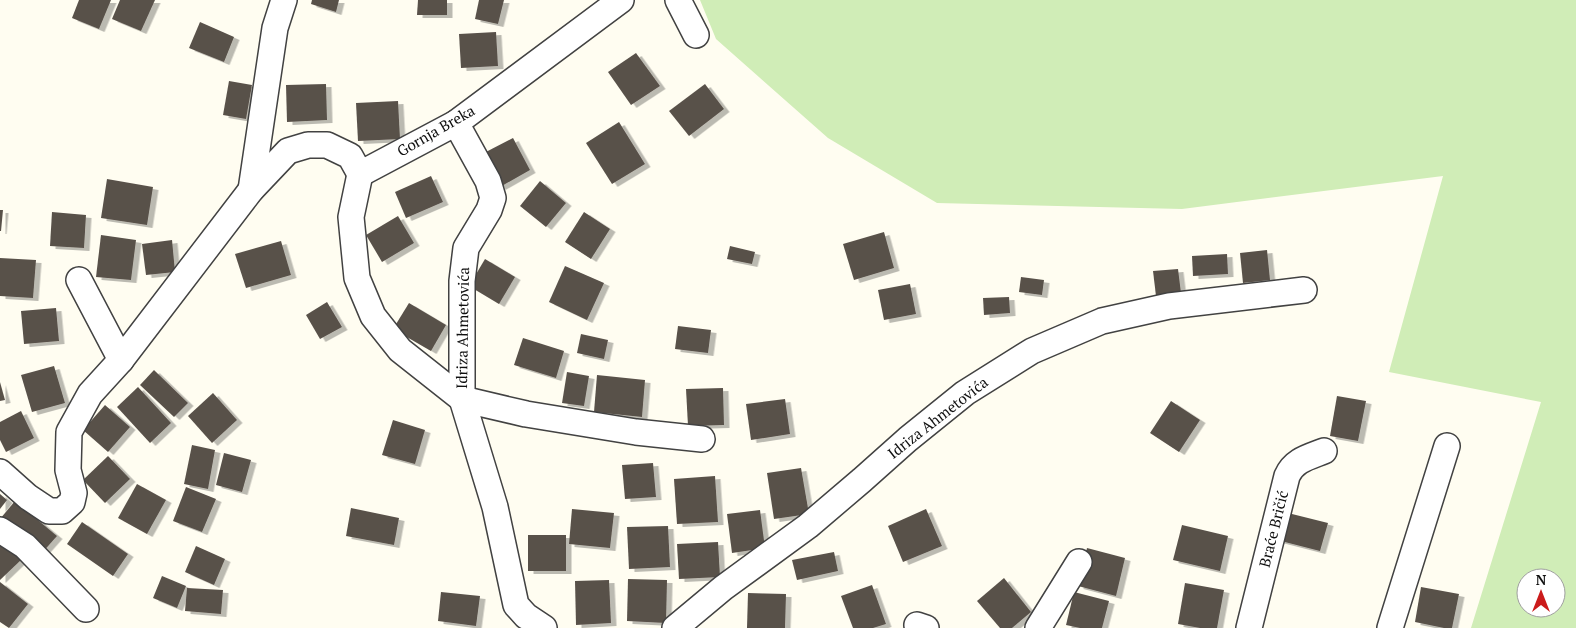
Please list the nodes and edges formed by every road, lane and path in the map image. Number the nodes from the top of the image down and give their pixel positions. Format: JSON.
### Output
{"nodes":[{"id":1,"x":264,"y":0,"type":"edge"},
{"id":2,"x":284,"y":0,"type":"edge"},
{"id":3,"x":621,"y":0,"type":"edge"},
{"id":4,"x":678,"y":0,"type":"edge"},
{"id":5,"x":275,"y":28,"type":"junction"},
{"id":6,"x":696,"y":35,"type":"dead end"},
{"id":7,"x":456,"y":123,"type":"junction"},
{"id":8,"x":360,"y":174,"type":"junction"},
{"id":9,"x":251,"y":190,"type":"junction"},
{"id":10,"x":78,"y":280,"type":"dead end"},
{"id":11,"x":1304,"y":290,"type":"dead end"},
{"id":12,"x":121,"y":360,"type":"junction"},
{"id":13,"x":462,"y":399,"type":"junction"},
{"id":14,"x":702,"y":439,"type":"dead end"},
{"id":15,"x":1446,"y":446,"type":"dead end"},
{"id":16,"x":1324,"y":451,"type":"dead end"},
{"id":17,"x":0,"y":472,"type":"edge"},
{"id":18,"x":0,"y":530,"type":"edge"},
{"id":19,"x":1079,"y":562,"type":"dead end"},
{"id":20,"x":86,"y":608,"type":"dead end"},
{"id":21,"x":544,"y":628,"type":"edge"},
{"id":22,"x":675,"y":628,"type":"edge"},
{"id":23,"x":1038,"y":628,"type":"edge"},
{"id":24,"x":1249,"y":628,"type":"edge"},
{"id":25,"x":1390,"y":628,"type":"edge"}],
"edges":[{"from":1,"to":5,"type":"street"},
{"from":2,"to":5,"type":"street"},
{"from":3,"to":7,"type":"street","name":"Gornja Breka"},
{"from":4,"to":6,"type":"street"},
{"from":5,"to":9,"type":"street"},
{"from":7,"to":8,"type":"street","name":"Gornja Breka"},
{"from":7,"to":13,"type":"street","name":"Idriza Ahmetovića"},
{"from":8,"to":9,"type":"street"},
{"from":8,"to":13,"type":"street","name":"Idriza Ahmetovića"},
{"from":9,"to":12,"type":"street"},
{"from":10,"to":12,"type":"street"},
{"from":11,"to":22,"type":"street","name":"Idriza Ahmetovića"},
{"from":12,"to":17,"type":"street"},
{"from":13,"to":14,"type":"street","name":"Idriza Ahmetovića"},
{"from":13,"to":21,"type":"street","name":"Idriza Ahmetovića"},
{"from":15,"to":25,"type":"street"},
{"from":16,"to":24,"type":"street","name":"Braće Bričić"},
{"from":18,"to":20,"type":"street"},
{"from":19,"to":23,"type":"street"}]}
